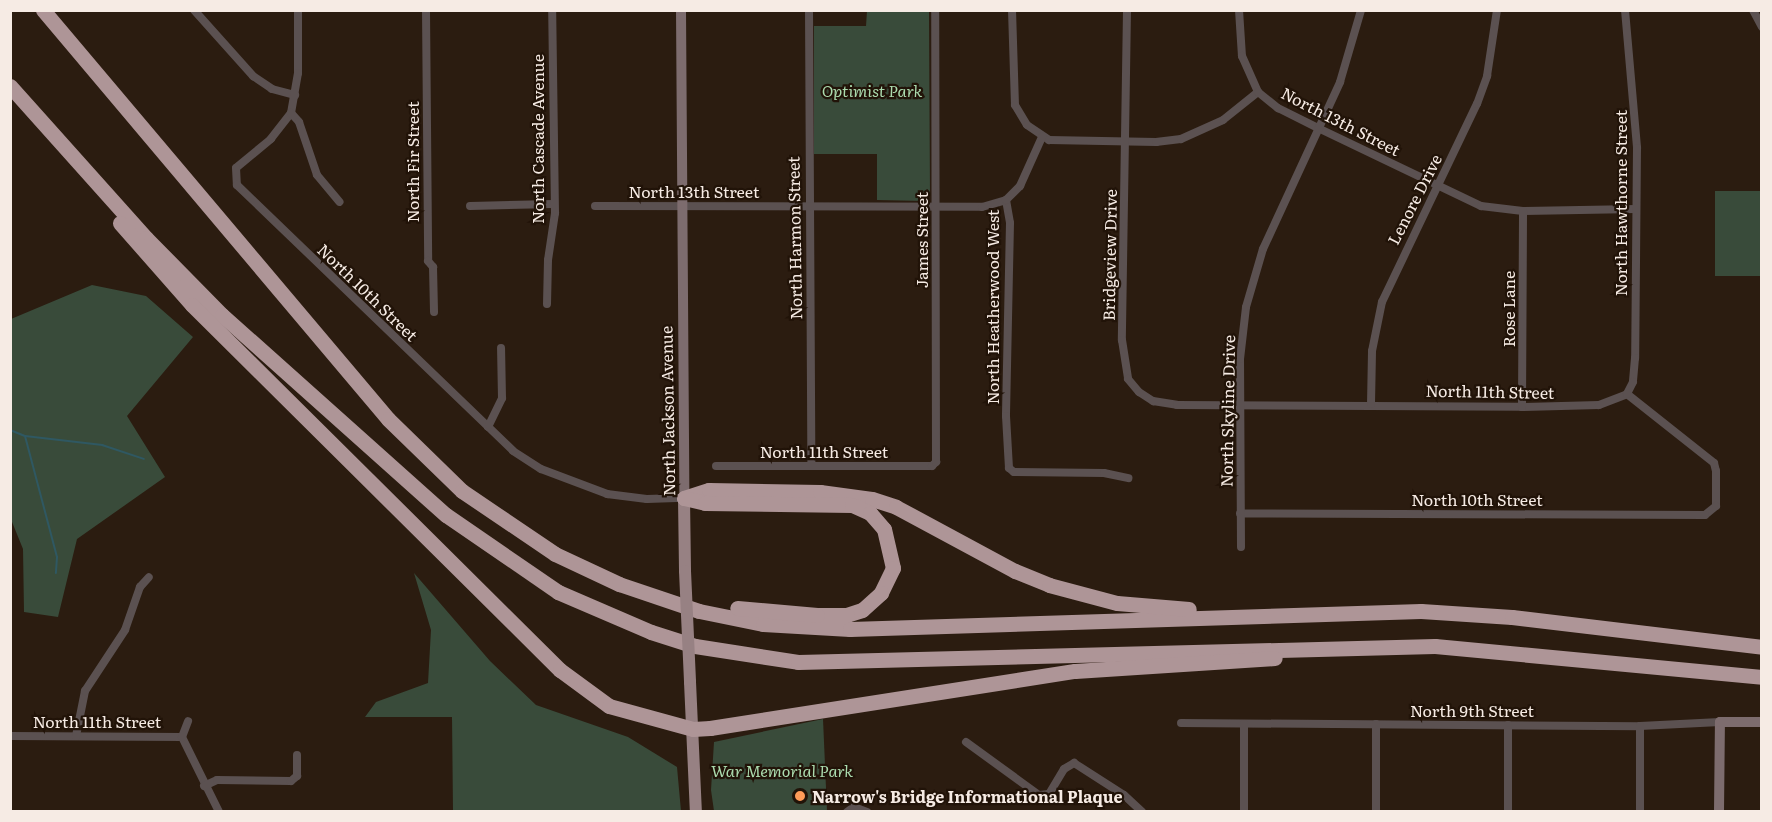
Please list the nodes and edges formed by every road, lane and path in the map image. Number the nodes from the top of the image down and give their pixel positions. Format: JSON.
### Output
{"nodes":[{"id":1,"x":43,"y":10,"type":"edge"},
{"id":2,"x":194,"y":10,"type":"edge"},
{"id":3,"x":298,"y":10,"type":"edge"},
{"id":4,"x":426,"y":10,"type":"edge"},
{"id":5,"x":552,"y":10,"type":"edge"},
{"id":6,"x":681,"y":10,"type":"edge"},
{"id":7,"x":809,"y":10,"type":"edge"},
{"id":8,"x":935,"y":10,"type":"edge"},
{"id":9,"x":1012,"y":10,"type":"edge"},
{"id":10,"x":1128,"y":10,"type":"edge"},
{"id":11,"x":1239,"y":10,"type":"edge"},
{"id":12,"x":1361,"y":10,"type":"edge"},
{"id":13,"x":1497,"y":10,"type":"edge"},
{"id":14,"x":1625,"y":10,"type":"edge"},
{"id":15,"x":1753,"y":10,"type":"edge"},
{"id":16,"x":1761,"y":27,"type":"edge"},
{"id":17,"x":10,"y":86,"type":"edge"},
{"id":18,"x":1258,"y":92,"type":"junction"},
{"id":19,"x":296,"y":95,"type":"junction"},
{"id":20,"x":291,"y":113,"type":"junction"},
{"id":21,"x":1318,"y":128,"type":"junction"},
{"id":22,"x":51,"y":133,"type":"junction"},
{"id":23,"x":1042,"y":137,"type":"junction"},
{"id":24,"x":1126,"y":141,"type":"junction"},
{"id":25,"x":1437,"y":186,"type":"junction"},
{"id":26,"x":1006,"y":200,"type":"junction"},
{"id":27,"x":340,"y":201,"type":"dead end"},
{"id":28,"x":553,"y":204,"type":"junction"},
{"id":29,"x":470,"y":206,"type":"dead end"},
{"id":30,"x":596,"y":206,"type":"dead end"},
{"id":31,"x":682,"y":206,"type":"junction"},
{"id":32,"x":809,"y":207,"type":"junction"},
{"id":33,"x":936,"y":208,"type":"junction"},
{"id":34,"x":1636,"y":209,"type":"junction"},
{"id":35,"x":1523,"y":211,"type":"junction"},
{"id":36,"x":547,"y":304,"type":"dead end"},
{"id":37,"x":434,"y":312,"type":"dead end"},
{"id":38,"x":501,"y":348,"type":"dead end"},
{"id":39,"x":1627,"y":394,"type":"junction"},
{"id":40,"x":1240,"y":403,"type":"junction"},
{"id":41,"x":1371,"y":404,"type":"junction"},
{"id":42,"x":1522,"y":406,"type":"junction"},
{"id":43,"x":488,"y":427,"type":"junction"},
{"id":44,"x":716,"y":466,"type":"dead end"},
{"id":45,"x":811,"y":466,"type":"junction"},
{"id":46,"x":932,"y":466,"type":"joint"},
{"id":47,"x":1128,"y":478,"type":"dead end"},
{"id":48,"x":684,"y":498,"type":"junction"},
{"id":49,"x":1240,"y":513,"type":"junction"},
{"id":50,"x":1241,"y":547,"type":"dead end"},
{"id":51,"x":149,"y":577,"type":"dead end"},
{"id":52,"x":619,"y":584,"type":"junction"},
{"id":53,"x":1279,"y":615,"type":"junction"},
{"id":54,"x":1761,"y":647,"type":"edge"},
{"id":55,"x":1552,"y":657,"type":"junction"},
{"id":56,"x":1761,"y":677,"type":"edge"},
{"id":57,"x":188,"y":721,"type":"dead end"},
{"id":58,"x":1720,"y":722,"type":"junction"},
{"id":59,"x":1181,"y":723,"type":"dead end"},
{"id":60,"x":1761,"y":723,"type":"edge"},
{"id":61,"x":1244,"y":724,"type":"junction"},
{"id":62,"x":1376,"y":724,"type":"junction"},
{"id":63,"x":1508,"y":725,"type":"junction"},
{"id":64,"x":1640,"y":726,"type":"junction"},
{"id":65,"x":693,"y":729,"type":"junction"},
{"id":66,"x":10,"y":736,"type":"edge"},
{"id":67,"x":76,"y":736,"type":"junction"},
{"id":68,"x":182,"y":737,"type":"junction"},
{"id":69,"x":966,"y":742,"type":"dead end"},
{"id":70,"x":297,"y":755,"type":"dead end"},
{"id":71,"x":204,"y":786,"type":"junction"},
{"id":72,"x":219,"y":812,"type":"edge"},
{"id":73,"x":696,"y":812,"type":"edge"},
{"id":74,"x":847,"y":812,"type":"edge"},
{"id":75,"x":867,"y":812,"type":"edge"},
{"id":76,"x":1142,"y":812,"type":"edge"},
{"id":77,"x":1244,"y":812,"type":"edge"},
{"id":78,"x":1376,"y":812,"type":"edge"},
{"id":79,"x":1508,"y":812,"type":"edge"},
{"id":80,"x":1640,"y":812,"type":"edge"},
{"id":81,"x":1719,"y":812,"type":"edge"}],
"edges":[{"from":1,"to":52,"type":"highway"},
{"from":2,"to":19,"type":"street"},
{"from":3,"to":19,"type":"street"},
{"from":4,"to":37,"type":"street","name":"North Fir Street"},
{"from":5,"to":28,"type":"street","name":"North Cascade Avenue"},
{"from":6,"to":31,"type":"main road","name":"North Jackson Avenue"},
{"from":7,"to":32,"type":"street","name":"North Harmon Street"},
{"from":8,"to":33,"type":"street","name":"James Street"},
{"from":9,"to":23,"type":"street"},
{"from":10,"to":24,"type":"street","name":"Bridgeview Drive"},
{"from":11,"to":18,"type":"street"},
{"from":12,"to":21,"type":"street","name":"North Skyline Drive"},
{"from":13,"to":25,"type":"street","name":"Lenore Drive"},
{"from":14,"to":34,"type":"street","name":"North Hawthorne Street"},
{"from":15,"to":16,"type":"street"},
{"from":17,"to":22,"type":"highway"},
{"from":18,"to":21,"type":"street","name":"North 13th Street"},
{"from":18,"to":24,"type":"street","name":"North 13th Street"},
{"from":19,"to":20,"type":"street"},
{"from":20,"to":27,"type":"street"},
{"from":20,"to":43,"type":"street","name":"North 10th Street"},
{"from":21,"to":25,"type":"street","name":"North 13th Street"},
{"from":21,"to":40,"type":"street","name":"North Skyline Drive"},
{"from":22,"to":55,"type":"highway"},
{"from":22,"to":65,"type":"highway"},
{"from":23,"to":24,"type":"street","name":"North 13th Street"},
{"from":23,"to":26,"type":"street","name":"North Heatherwood West"},
{"from":24,"to":40,"type":"street","name":"Bridgeview Drive"},
{"from":25,"to":35,"type":"street","name":"North 13th Street"},
{"from":25,"to":41,"type":"street","name":"Lenore Drive"},
{"from":26,"to":33,"type":"street","name":"North 13th Street"},
{"from":26,"to":47,"type":"street","name":"North Heatherwood West"},
{"from":28,"to":29,"type":"street"},
{"from":28,"to":36,"type":"street","name":"North Cascade Avenue"},
{"from":30,"to":31,"type":"street","name":"North 13th Street"},
{"from":31,"to":32,"type":"street","name":"North 13th Street"},
{"from":31,"to":48,"type":"main road","name":"North Jackson Avenue"},
{"from":32,"to":33,"type":"street","name":"North 13th Street"},
{"from":32,"to":45,"type":"street","name":"North Harmon Street"},
{"from":33,"to":46,"type":"street","name":"James Street"},
{"from":34,"to":35,"type":"street","name":"North 13th Street"},
{"from":34,"to":39,"type":"street","name":"North Hawthorne Street"},
{"from":35,"to":42,"type":"street","name":"Rose Lane"},
{"from":38,"to":43,"type":"street"},
{"from":39,"to":42,"type":"street","name":"North 11th Street"},
{"from":39,"to":49,"type":"street","name":"North 10th Street"},
{"from":40,"to":41,"type":"street","name":"North 11th Street"},
{"from":40,"to":49,"type":"street","name":"North Skyline Drive"},
{"from":41,"to":42,"type":"street","name":"North 11th Street"},
{"from":43,"to":48,"type":"street","name":"North 10th Street"},
{"from":44,"to":45,"type":"street","name":"North 11th Street"},
{"from":45,"to":46,"type":"street","name":"North 11th Street"},
{"from":48,"to":52,"type":"highway"},
{"from":48,"to":53,"type":"highway"},
{"from":48,"to":65,"type":"main road","name":"North Jackson Avenue","bridge":true},
{"from":49,"to":50,"type":"street","name":"North Skyline Drive"},
{"from":51,"to":67,"type":"street"},
{"from":52,"to":53,"type":"highway"},
{"from":53,"to":54,"type":"highway"},
{"from":55,"to":56,"type":"highway"},
{"from":55,"to":65,"type":"highway"},
{"from":57,"to":68,"type":"street"},
{"from":58,"to":60,"type":"main road","name":"North 9th Street"},
{"from":58,"to":64,"type":"street","name":"North 9th Street"},
{"from":58,"to":81,"type":"main road"},
{"from":59,"to":61,"type":"street","name":"North 9th Street"},
{"from":61,"to":62,"type":"street","name":"North 9th Street"},
{"from":61,"to":77,"type":"street"},
{"from":62,"to":63,"type":"street","name":"North 9th Street"},
{"from":62,"to":78,"type":"street"},
{"from":63,"to":64,"type":"street","name":"North 9th Street"},
{"from":63,"to":79,"type":"street"},
{"from":64,"to":80,"type":"street"},
{"from":65,"to":73,"type":"main road","name":"North Jackson Avenue"},
{"from":66,"to":67,"type":"street","name":"North 11th Street"},
{"from":67,"to":68,"type":"street","name":"North 11th Street"},
{"from":68,"to":71,"type":"street"},
{"from":69,"to":76,"type":"street"},
{"from":70,"to":71,"type":"street"},
{"from":71,"to":72,"type":"street"},
{"from":74,"to":75,"type":"street"}]}
